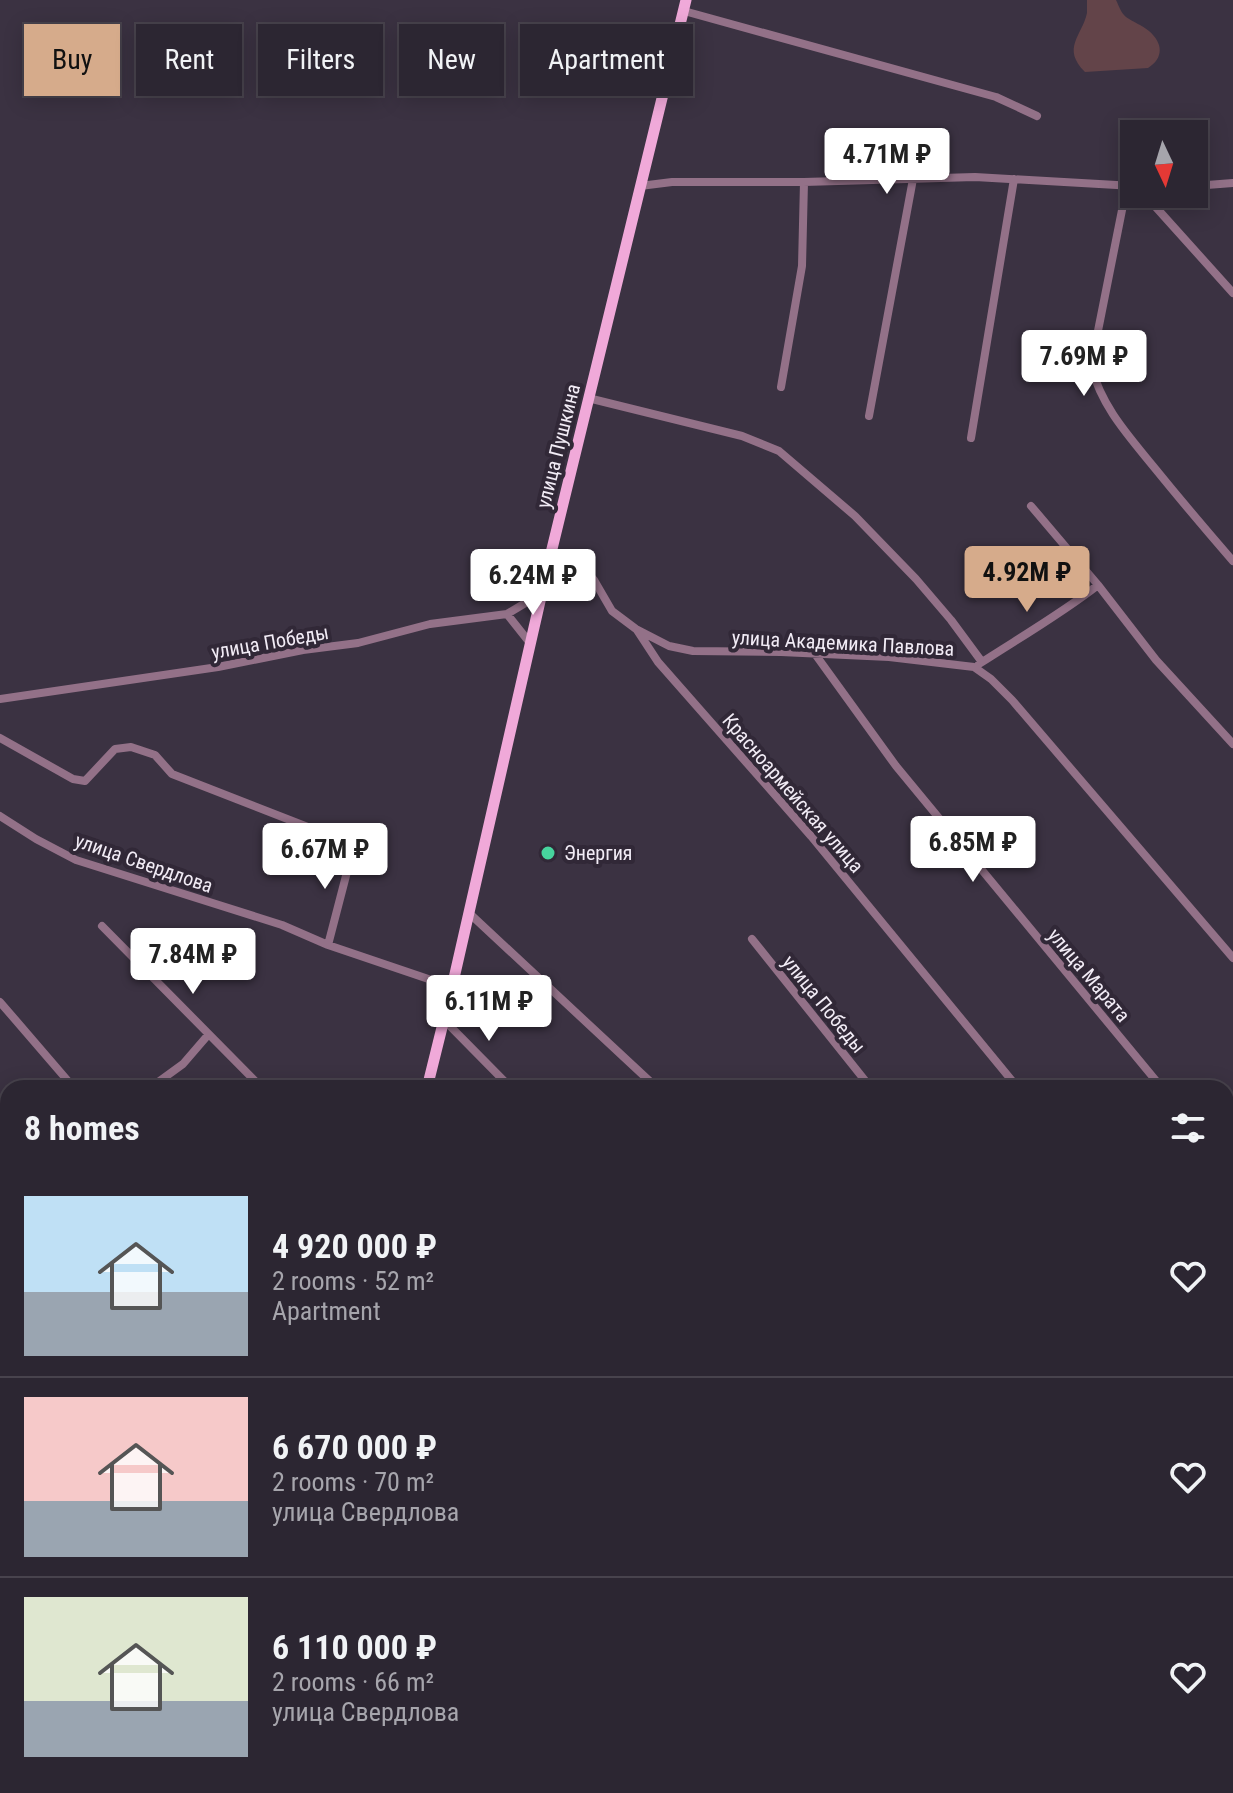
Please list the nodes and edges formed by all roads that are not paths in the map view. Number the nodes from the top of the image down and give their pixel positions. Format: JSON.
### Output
{"nodes":[{"id":1,"x":685,"y":5,"type":"edge"},
{"id":2,"x":1037,"y":116,"type":"dead end"},
{"id":3,"x":913,"y":179,"type":"junction"},
{"id":4,"x":1014,"y":179,"type":"junction"},
{"id":5,"x":804,"y":182,"type":"junction"},
{"id":6,"x":1233,"y":183,"type":"edge"},
{"id":7,"x":1120,"y":184,"type":"edge"},
{"id":8,"x":1208,"y":185,"type":"edge"},
{"id":9,"x":640,"y":186,"type":"junction"},
{"id":10,"x":1125,"y":208,"type":"edge"},
{"id":11,"x":1157,"y":208,"type":"edge"},
{"id":12,"x":1233,"y":293,"type":"edge"},
{"id":13,"x":781,"y":387,"type":"dead end"},
{"id":14,"x":588,"y":398,"type":"junction"},
{"id":15,"x":869,"y":416,"type":"dead end"},
{"id":16,"x":971,"y":438,"type":"dead end"},
{"id":17,"x":1031,"y":506,"type":"dead end"},
{"id":18,"x":551,"y":553,"type":"junction"},
{"id":19,"x":1233,"y":561,"type":"edge"},
{"id":20,"x":1098,"y":585,"type":"junction"},
{"id":21,"x":542,"y":593,"type":"junction"},
{"id":22,"x":507,"y":614,"type":"junction"},
{"id":23,"x":636,"y":629,"type":"junction"},
{"id":24,"x":530,"y":643,"type":"junction"},
{"id":25,"x":815,"y":654,"type":"junction"},
{"id":26,"x":978,"y":665,"type":"junction"},
{"id":27,"x":0,"y":699,"type":"edge"},
{"id":28,"x":0,"y":738,"type":"edge"},
{"id":29,"x":1233,"y":744,"type":"edge"},
{"id":30,"x":0,"y":816,"type":"edge"},
{"id":31,"x":469,"y":913,"type":"junction"},
{"id":32,"x":102,"y":926,"type":"dead end"},
{"id":33,"x":752,"y":939,"type":"dead end"},
{"id":34,"x":328,"y":945,"type":"junction"},
{"id":35,"x":1233,"y":958,"type":"edge"},
{"id":36,"x":452,"y":987,"type":"junction"},
{"id":37,"x":0,"y":1002,"type":"edge"},
{"id":38,"x":444,"y":1020,"type":"junction"},
{"id":39,"x":208,"y":1035,"type":"junction"},
{"id":40,"x":67,"y":1080,"type":"edge"},
{"id":41,"x":161,"y":1080,"type":"edge"},
{"id":42,"x":254,"y":1080,"type":"edge"},
{"id":43,"x":429,"y":1080,"type":"edge"},
{"id":44,"x":503,"y":1080,"type":"edge"},
{"id":45,"x":648,"y":1080,"type":"edge"},
{"id":46,"x":865,"y":1080,"type":"edge"},
{"id":47,"x":1011,"y":1080,"type":"edge"},
{"id":48,"x":1155,"y":1080,"type":"edge"}],
"edges":[{"from":1,"to":2,"type":"street"},
{"from":1,"to":9,"type":"main road","name":"улица Пушкина"},
{"from":3,"to":4,"type":"street"},
{"from":3,"to":5,"type":"street"},
{"from":3,"to":15,"type":"street"},
{"from":4,"to":7,"type":"street"},
{"from":4,"to":16,"type":"street"},
{"from":5,"to":9,"type":"street"},
{"from":5,"to":13,"type":"street"},
{"from":6,"to":8,"type":"street"},
{"from":9,"to":14,"type":"main road","name":"улица Пушкина"},
{"from":10,"to":19,"type":"street"},
{"from":11,"to":12,"type":"street"},
{"from":14,"to":18,"type":"main road","name":"улица Пушкина"},
{"from":14,"to":26,"type":"street"},
{"from":17,"to":20,"type":"street"},
{"from":18,"to":21,"type":"main road","name":"улица Пушкина"},
{"from":18,"to":23,"type":"street","name":"улица Академика Павлова"},
{"from":20,"to":26,"type":"street"},
{"from":20,"to":29,"type":"street"},
{"from":21,"to":22,"type":"street"},
{"from":21,"to":24,"type":"main road","name":"улица Пушкина"},
{"from":22,"to":24,"type":"street"},
{"from":22,"to":27,"type":"street","name":"улица Победы"},
{"from":23,"to":25,"type":"street","name":"улица Академика Павлова"},
{"from":23,"to":47,"type":"street","name":"Красноармейская улица"},
{"from":24,"to":31,"type":"main road","name":"улица Пушкина"},
{"from":25,"to":26,"type":"street","name":"улица Академика Павлова"},
{"from":25,"to":48,"type":"street","name":"улица Марата"},
{"from":26,"to":35,"type":"street","name":"улица Академика Павлова"},
{"from":28,"to":34,"type":"street"},
{"from":30,"to":34,"type":"street","name":"улица Свердлова"},
{"from":31,"to":36,"type":"main road","name":"улица Пушкина"},
{"from":31,"to":45,"type":"street"},
{"from":32,"to":39,"type":"street"},
{"from":33,"to":46,"type":"street","name":"улица Победы"},
{"from":34,"to":36,"type":"street","name":"улица Свердлова"},
{"from":36,"to":38,"type":"main road","name":"улица Пушкина"},
{"from":37,"to":40,"type":"street"},
{"from":38,"to":43,"type":"main road","name":"улица Пушкина"},
{"from":38,"to":44,"type":"street"},
{"from":39,"to":41,"type":"street"},
{"from":39,"to":42,"type":"street"}]}
